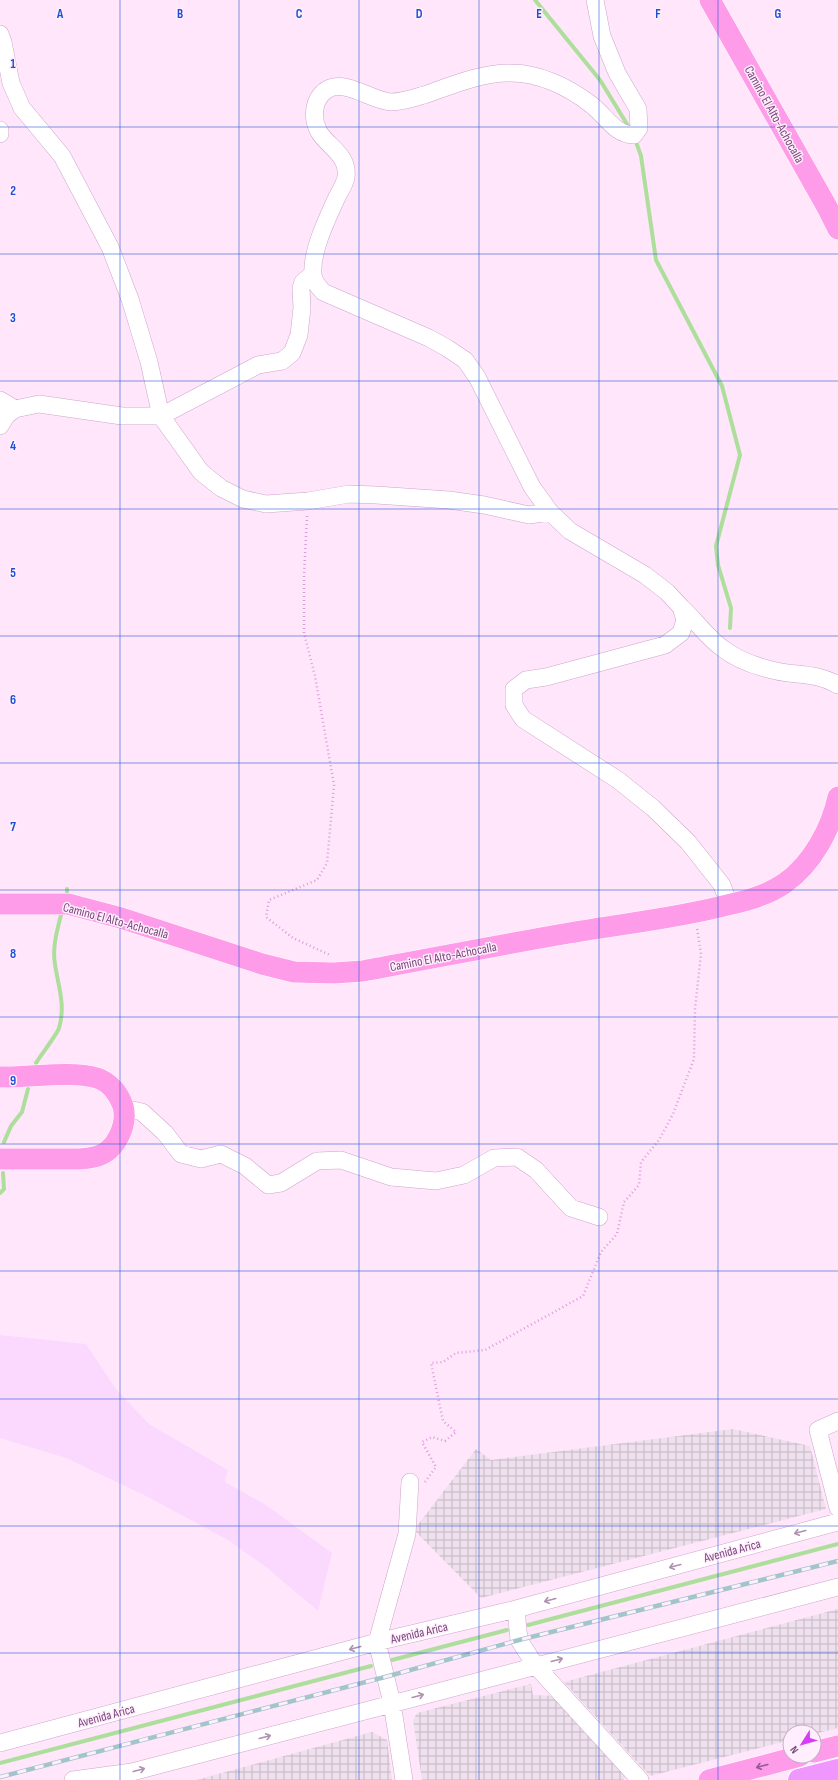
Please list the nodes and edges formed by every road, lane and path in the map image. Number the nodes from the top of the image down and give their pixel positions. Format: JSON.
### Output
{"nodes":[{"id":1,"x":595,"y":0,"type":"edge"},
{"id":2,"x":710,"y":0,"type":"edge"},
{"id":3,"x":0,"y":34,"type":"edge"},
{"id":4,"x":0,"y":130,"type":"edge"},
{"id":5,"x":0,"y":134,"type":"edge"},
{"id":6,"x":838,"y":229,"type":"edge"},
{"id":7,"x":313,"y":274,"type":"junction"},
{"id":8,"x":0,"y":400,"type":"edge"},
{"id":9,"x":15,"y":409,"type":"junction"},
{"id":10,"x":162,"y":416,"type":"junction"},
{"id":11,"x":0,"y":426,"type":"edge"},
{"id":12,"x":308,"y":501,"type":"junction"},
{"id":13,"x":550,"y":512,"type":"junction"},
{"id":14,"x":681,"y":607,"type":"junction"},
{"id":15,"x":838,"y":685,"type":"edge"},
{"id":16,"x":838,"y":797,"type":"edge"},
{"id":17,"x":0,"y":904,"type":"edge"},
{"id":18,"x":729,"y":905,"type":"junction"},
{"id":19,"x":696,"y":913,"type":"junction"},
{"id":20,"x":335,"y":958,"type":"dead end"},
{"id":21,"x":0,"y":1077,"type":"edge"},
{"id":22,"x":123,"y":1108,"type":"junction"},
{"id":23,"x":0,"y":1159,"type":"edge"},
{"id":24,"x":599,"y":1217,"type":"dead end"},
{"id":25,"x":838,"y":1421,"type":"edge"},
{"id":26,"x":410,"y":1482,"type":"joint"},
{"id":27,"x":838,"y":1508,"type":"edge"},
{"id":28,"x":838,"y":1522,"type":"edge"},
{"id":29,"x":838,"y":1587,"type":"edge"},
{"id":30,"x":516,"y":1610,"type":"junction"},
{"id":31,"x":377,"y":1642,"type":"junction"},
{"id":32,"x":535,"y":1665,"type":"junction"},
{"id":33,"x":392,"y":1703,"type":"junction"},
{"id":34,"x":0,"y":1743,"type":"edge"},
{"id":35,"x":838,"y":1746,"type":"edge"},
{"id":36,"x":822,"y":1750,"type":"edge"},
{"id":37,"x":782,"y":1761,"type":"edge"},
{"id":38,"x":838,"y":1770,"type":"edge"},
{"id":39,"x":73,"y":1780,"type":"edge"},
{"id":40,"x":404,"y":1780,"type":"edge"},
{"id":41,"x":640,"y":1780,"type":"edge"},
{"id":42,"x":709,"y":1780,"type":"edge"},
{"id":43,"x":799,"y":1780,"type":"edge"}],
"edges":[{"from":1,"to":7,"type":"street"},
{"from":2,"to":6,"type":"main road","name":"Camino El Alto-Achocalla"},
{"from":3,"to":10,"type":"street"},
{"from":4,"to":5,"type":"street"},
{"from":7,"to":10,"type":"street"},
{"from":7,"to":13,"type":"street"},
{"from":8,"to":9,"type":"street"},
{"from":9,"to":10,"type":"street"},
{"from":9,"to":11,"type":"street"},
{"from":10,"to":12,"type":"street"},
{"from":12,"to":13,"type":"street"},
{"from":12,"to":20,"type":"path"},
{"from":13,"to":14,"type":"street"},
{"from":14,"to":15,"type":"street"},
{"from":14,"to":18,"type":"street"},
{"from":16,"to":18,"type":"main road","name":"Camino El Alto-Achocalla"},
{"from":17,"to":19,"type":"main road","name":"Camino El Alto-Achocalla"},
{"from":18,"to":19,"type":"main road","name":"Camino El Alto-Achocalla"},
{"from":19,"to":26,"type":"path"},
{"from":21,"to":22,"type":"main road"},
{"from":22,"to":23,"type":"main road"},
{"from":22,"to":24,"type":"street"},
{"from":25,"to":27,"type":"street"},
{"from":26,"to":31,"type":"street"},
{"from":28,"to":30,"type":"street","name":"Avenida Arica","one_way":true},
{"from":32,"to":29,"type":"street","one_way":true},
{"from":30,"to":31,"type":"street","name":"Avenida Arica"},
{"from":30,"to":32,"type":"street"},
{"from":31,"to":33,"type":"street"},
{"from":31,"to":34,"type":"street","name":"Avenida Arica","one_way":true},
{"from":33,"to":32,"type":"street","one_way":true},
{"from":32,"to":41,"type":"street"},
{"from":39,"to":33,"type":"street","one_way":true},
{"from":33,"to":40,"type":"street"},
{"from":35,"to":36,"type":"main road"},
{"from":37,"to":42,"type":"main road","one_way":true},
{"from":38,"to":43,"type":"highway"}]}
